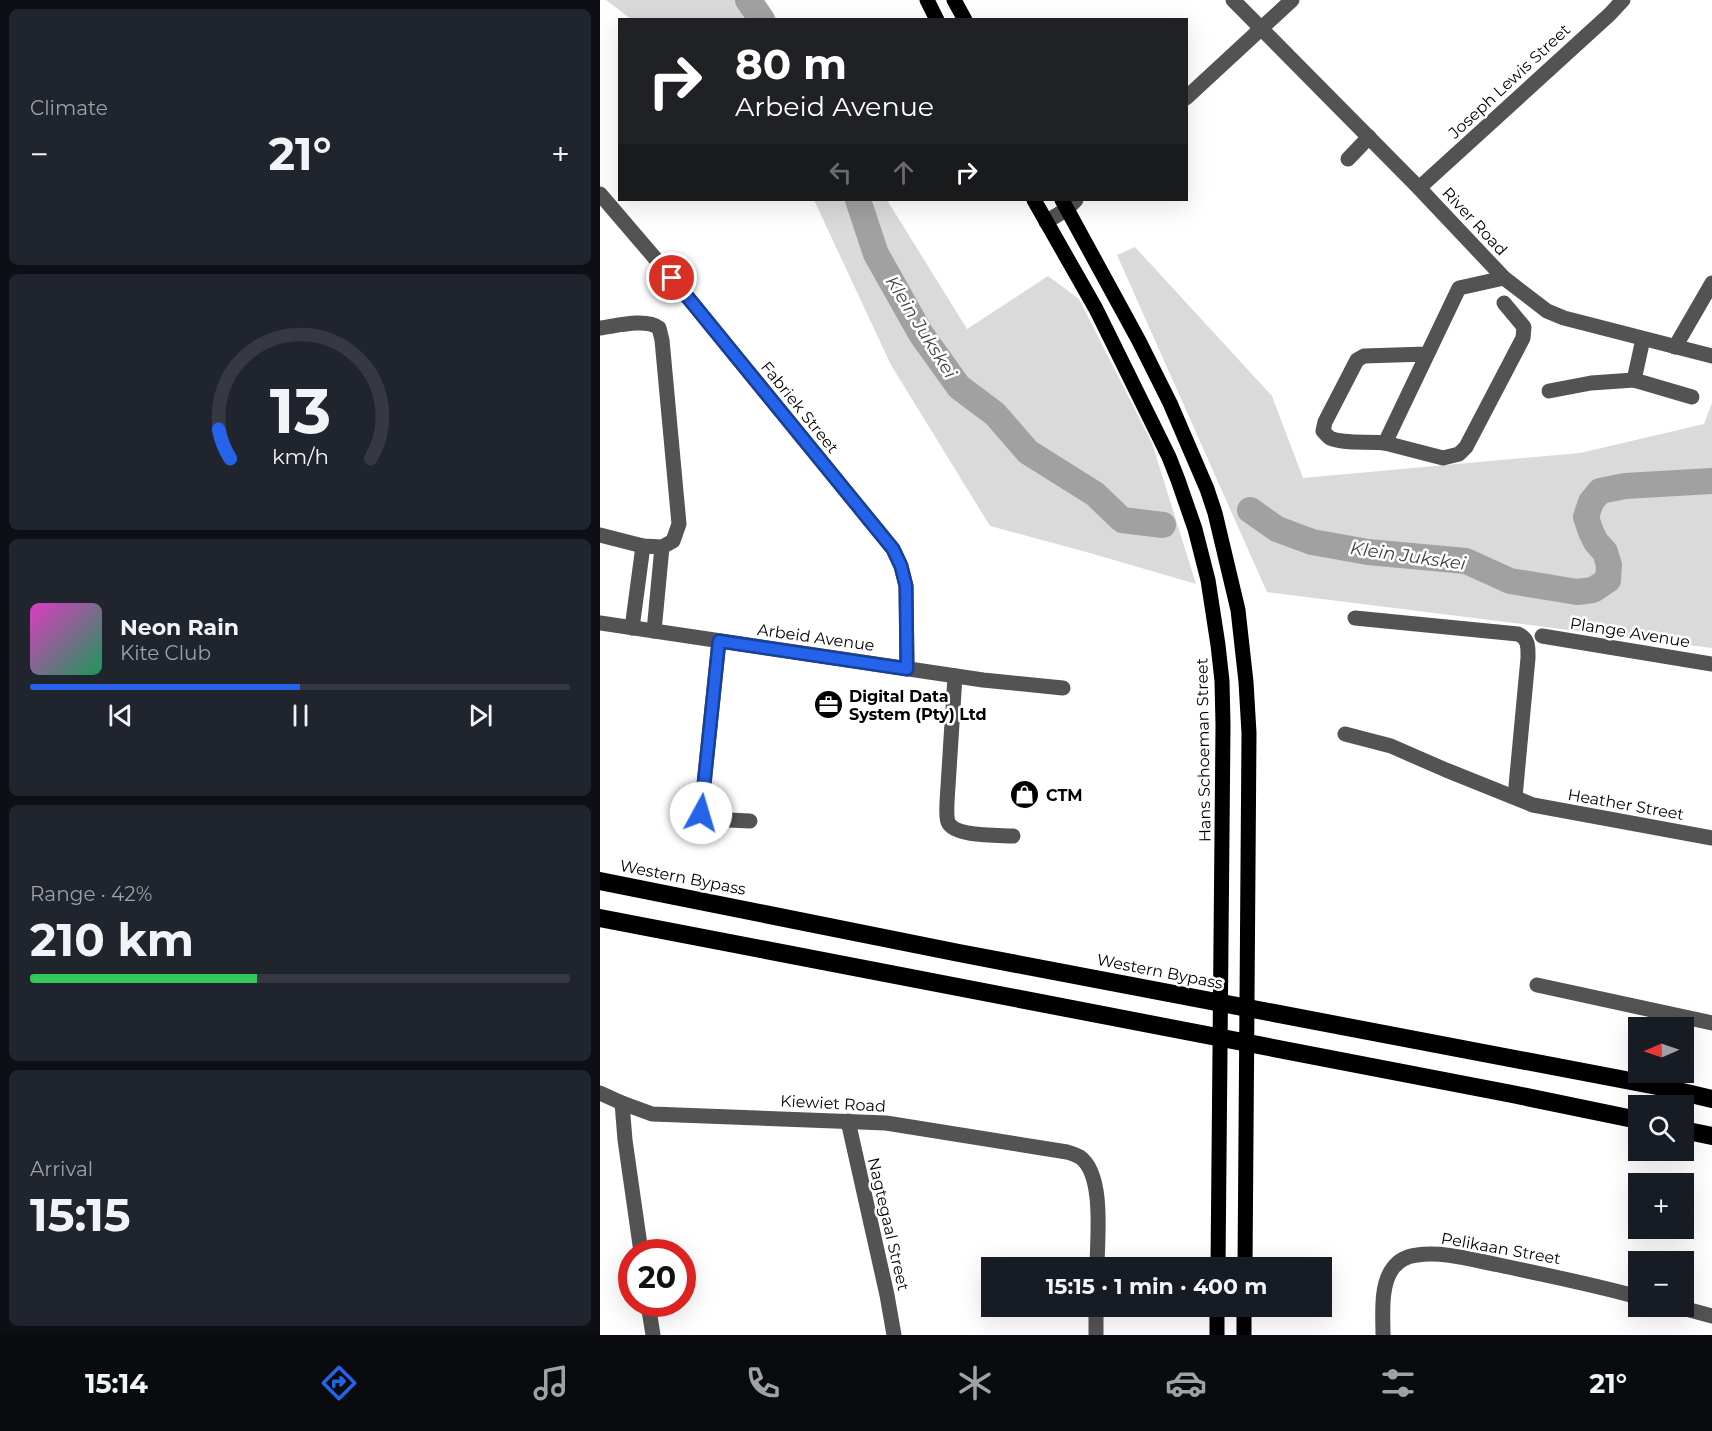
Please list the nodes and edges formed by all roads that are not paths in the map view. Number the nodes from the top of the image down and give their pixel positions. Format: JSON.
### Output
{"nodes":[{"id":1,"x":927,"y":0,"type":"edge"},
{"id":2,"x":954,"y":0,"type":"edge"},
{"id":3,"x":1233,"y":0,"type":"edge"},
{"id":4,"x":1292,"y":0,"type":"edge"},
{"id":5,"x":1623,"y":0,"type":"edge"},
{"id":6,"x":936,"y":18,"type":"edge"},
{"id":7,"x":964,"y":18,"type":"edge"},
{"id":8,"x":1262,"y":29,"type":"junction"},
{"id":9,"x":1188,"y":96,"type":"edge"},
{"id":10,"x":1369,"y":137,"type":"junction"},
{"id":11,"x":1348,"y":159,"type":"dead end"},
{"id":12,"x":1419,"y":188,"type":"junction"},
{"id":13,"x":600,"y":194,"type":"edge"},
{"id":14,"x":1035,"y":201,"type":"edge"},
{"id":15,"x":1068,"y":202,"type":"edge"},
{"id":16,"x":1046,"y":222,"type":"junction"},
{"id":17,"x":1504,"y":278,"type":"junction"},
{"id":18,"x":1712,"y":283,"type":"edge"},
{"id":19,"x":1504,"y":303,"type":"dead end"},
{"id":20,"x":600,"y":328,"type":"edge"},
{"id":21,"x":1643,"y":339,"type":"junction"},
{"id":22,"x":1675,"y":347,"type":"junction"},
{"id":23,"x":1427,"y":354,"type":"junction"},
{"id":24,"x":1712,"y":356,"type":"edge"},
{"id":25,"x":1634,"y":380,"type":"junction"},
{"id":26,"x":1549,"y":392,"type":"dead end"},
{"id":27,"x":1692,"y":397,"type":"dead end"},
{"id":28,"x":1384,"y":443,"type":"junction"},
{"id":29,"x":600,"y":535,"type":"edge"},
{"id":30,"x":643,"y":546,"type":"junction"},
{"id":31,"x":662,"y":547,"type":"junction"},
{"id":32,"x":1355,"y":618,"type":"dead end"},
{"id":33,"x":600,"y":623,"type":"edge"},
{"id":34,"x":632,"y":628,"type":"junction"},
{"id":35,"x":654,"y":631,"type":"junction"},
{"id":36,"x":1542,"y":636,"type":"dead end"},
{"id":37,"x":719,"y":641,"type":"junction"},
{"id":38,"x":1712,"y":664,"type":"edge"},
{"id":39,"x":907,"y":669,"type":"junction"},
{"id":40,"x":955,"y":676,"type":"junction"},
{"id":41,"x":1063,"y":688,"type":"dead end"},
{"id":42,"x":1346,"y":734,"type":"dead end"},
{"id":43,"x":1515,"y":797,"type":"junction"},
{"id":44,"x":750,"y":821,"type":"dead end"},
{"id":45,"x":1013,"y":836,"type":"dead end"},
{"id":46,"x":1712,"y":838,"type":"edge"},
{"id":47,"x":600,"y":881,"type":"edge"},
{"id":48,"x":600,"y":918,"type":"edge"},
{"id":49,"x":1537,"y":985,"type":"dead end"},
{"id":50,"x":1712,"y":1023,"type":"edge"},
{"id":51,"x":600,"y":1093,"type":"edge"},
{"id":52,"x":1712,"y":1099,"type":"edge"},
{"id":53,"x":622,"y":1103,"type":"junction"},
{"id":54,"x":1628,"y":1118,"type":"edge"},
{"id":55,"x":848,"y":1121,"type":"junction"},
{"id":56,"x":1694,"y":1132,"type":"edge"},
{"id":57,"x":1712,"y":1136,"type":"edge"},
{"id":58,"x":639,"y":1239,"type":"edge"},
{"id":59,"x":1097,"y":1257,"type":"edge"},
{"id":60,"x":1218,"y":1257,"type":"edge"},
{"id":61,"x":1245,"y":1257,"type":"edge"},
{"id":62,"x":1628,"y":1294,"type":"edge"},
{"id":63,"x":1694,"y":1311,"type":"edge"},
{"id":64,"x":1712,"y":1316,"type":"edge"},
{"id":65,"x":650,"y":1317,"type":"edge"},
{"id":66,"x":1096,"y":1317,"type":"edge"},
{"id":67,"x":1217,"y":1317,"type":"edge"},
{"id":68,"x":1244,"y":1317,"type":"edge"},
{"id":69,"x":653,"y":1335,"type":"edge"},
{"id":70,"x":894,"y":1335,"type":"edge"},
{"id":71,"x":1096,"y":1335,"type":"edge"},
{"id":72,"x":1217,"y":1335,"type":"edge"},
{"id":73,"x":1244,"y":1335,"type":"edge"},
{"id":74,"x":1383,"y":1335,"type":"edge"}],
"edges":[{"from":1,"to":6,"type":"main road"},
{"from":2,"to":7,"type":"main road"},
{"from":3,"to":8,"type":"street","name":"River Road"},
{"from":4,"to":8,"type":"street"},
{"from":5,"to":12,"type":"street","name":"Joseph Lewis Street"},
{"from":8,"to":9,"type":"street"},
{"from":8,"to":10,"type":"street","name":"River Road"},
{"from":10,"to":11,"type":"street"},
{"from":10,"to":12,"type":"street","name":"River Road"},
{"from":12,"to":17,"type":"street","name":"River Road"},
{"from":13,"to":39,"type":"street","name":"Fabriek Street"},
{"from":14,"to":16,"type":"main road","name":"Hans Schoeman Street"},
{"from":15,"to":16,"type":"street"},
{"from":15,"to":61,"type":"main road"},
{"from":16,"to":60,"type":"main road","name":"Hans Schoeman Street"},
{"from":17,"to":21,"type":"street","name":"River Road"},
{"from":17,"to":23,"type":"street"},
{"from":18,"to":22,"type":"street"},
{"from":19,"to":28,"type":"street"},
{"from":20,"to":31,"type":"street"},
{"from":21,"to":22,"type":"street","name":"River Road"},
{"from":21,"to":25,"type":"street"},
{"from":22,"to":24,"type":"street","name":"River Road"},
{"from":23,"to":28,"type":"street"},
{"from":23,"to":28,"type":"street"},
{"from":25,"to":26,"type":"street"},
{"from":25,"to":27,"type":"street"},
{"from":29,"to":30,"type":"street"},
{"from":30,"to":31,"type":"street"},
{"from":30,"to":34,"type":"street"},
{"from":31,"to":35,"type":"street"},
{"from":32,"to":43,"type":"street"},
{"from":33,"to":34,"type":"street","name":"Arbeid Avenue"},
{"from":34,"to":35,"type":"street","name":"Arbeid Avenue"},
{"from":35,"to":37,"type":"street","name":"Arbeid Avenue"},
{"from":36,"to":38,"type":"street","name":"Plange Avenue"},
{"from":37,"to":39,"type":"street","name":"Arbeid Avenue"},
{"from":37,"to":44,"type":"street"},
{"from":39,"to":40,"type":"street","name":"Arbeid Avenue"},
{"from":40,"to":41,"type":"street","name":"Arbeid Avenue"},
{"from":40,"to":45,"type":"street"},
{"from":42,"to":43,"type":"street","name":"Heather Street"},
{"from":43,"to":46,"type":"street","name":"Heather Street"},
{"from":47,"to":52,"type":"highway","name":"Western Bypass"},
{"from":48,"to":54,"type":"highway"},
{"from":49,"to":50,"type":"street"},
{"from":51,"to":53,"type":"street","name":"Kiewiet Road"},
{"from":53,"to":55,"type":"street","name":"Kiewiet Road"},
{"from":53,"to":58,"type":"street"},
{"from":55,"to":59,"type":"street","name":"Kiewiet Road"},
{"from":55,"to":70,"type":"street","name":"Nagtegaal Street"},
{"from":56,"to":57,"type":"highway"},
{"from":62,"to":74,"type":"street","name":"Pelikaan Street"},
{"from":63,"to":64,"type":"street"},
{"from":65,"to":69,"type":"street"},
{"from":66,"to":71,"type":"street"},
{"from":67,"to":72,"type":"main road"},
{"from":68,"to":73,"type":"main road"}]}
